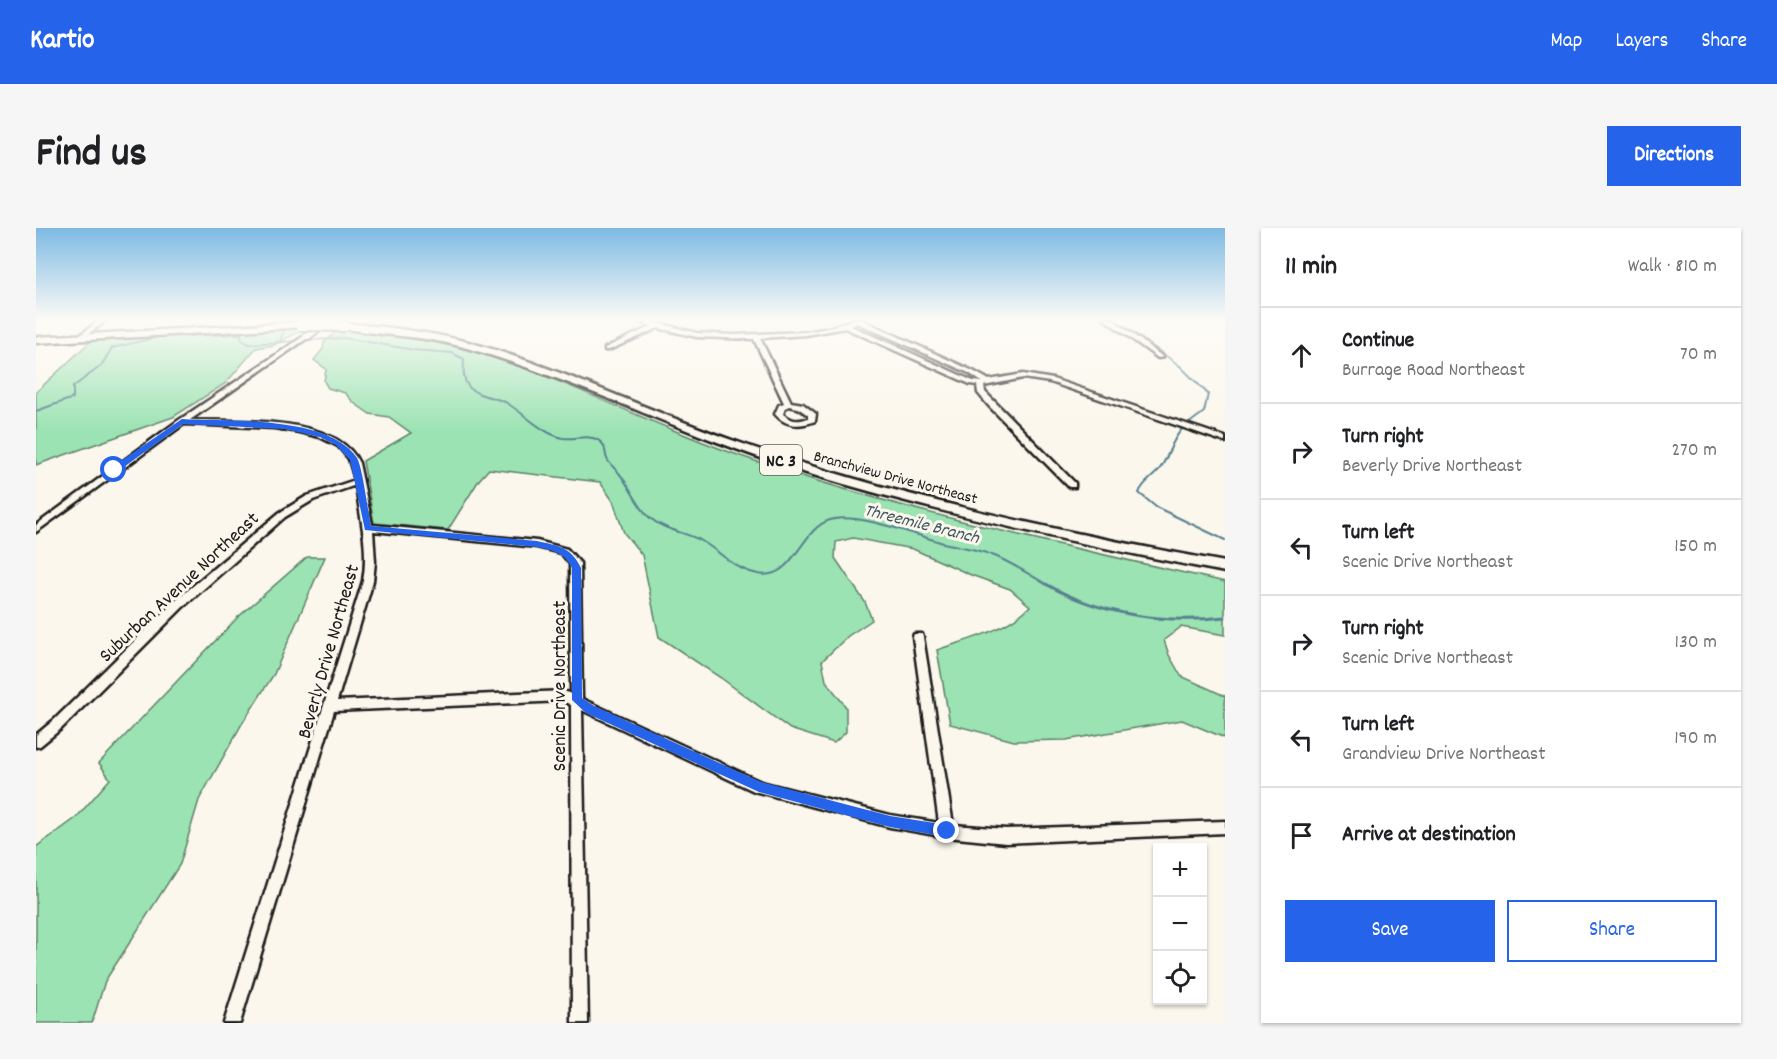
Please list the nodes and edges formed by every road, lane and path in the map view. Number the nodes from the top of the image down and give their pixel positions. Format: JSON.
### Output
{"nodes":[{"id":1,"x":278,"y":356,"type":"edge"},
{"id":2,"x":501,"y":356,"type":"edge"},
{"id":3,"x":765,"y":356,"type":"edge"},
{"id":4,"x":913,"y":356,"type":"edge"},
{"id":5,"x":937,"y":356,"type":"edge"},
{"id":6,"x":984,"y":383,"type":"junction"},
{"id":7,"x":788,"y":404,"type":"dead end"},
{"id":8,"x":182,"y":422,"type":"junction"},
{"id":9,"x":1225,"y":440,"type":"edge"},
{"id":10,"x":359,"y":481,"type":"junction"},
{"id":11,"x":1072,"y":485,"type":"dead end"},
{"id":12,"x":368,"y":528,"type":"junction"},
{"id":13,"x":36,"y":530,"type":"edge"},
{"id":14,"x":1225,"y":567,"type":"edge"},
{"id":15,"x":918,"y":637,"type":"dead end"},
{"id":16,"x":577,"y":700,"type":"junction"},
{"id":17,"x":331,"y":706,"type":"junction"},
{"id":18,"x":36,"y":742,"type":"edge"},
{"id":19,"x":1225,"y":827,"type":"edge"},
{"id":20,"x":947,"y":831,"type":"junction"},
{"id":21,"x":232,"y":1023,"type":"edge"},
{"id":22,"x":580,"y":1023,"type":"edge"}],
"edges":[{"from":1,"to":8,"type":"street"},
{"from":2,"to":14,"type":"main road","name":"Branchview Drive Northeast","number":"NC 3","bridge":true},
{"from":3,"to":7,"type":"street"},
{"from":4,"to":6,"type":"street"},
{"from":5,"to":6,"type":"street"},
{"from":6,"to":9,"type":"street"},
{"from":6,"to":11,"type":"street"},
{"from":8,"to":10,"type":"street","name":"Beverly Drive Northeast"},
{"from":8,"to":13,"type":"street"},
{"from":10,"to":12,"type":"street","name":"Beverly Drive Northeast"},
{"from":10,"to":18,"type":"street","name":"Suburban Avenue Northeast"},
{"from":12,"to":16,"type":"street","name":"Scenic Drive Northeast"},
{"from":12,"to":17,"type":"street","name":"Beverly Drive Northeast"},
{"from":15,"to":20,"type":"street"},
{"from":16,"to":17,"type":"street"},
{"from":16,"to":20,"type":"street"},
{"from":16,"to":22,"type":"street","name":"Scenic Drive Northeast"},
{"from":17,"to":21,"type":"street","name":"Beverly Drive Northeast"},
{"from":19,"to":20,"type":"street"}]}
